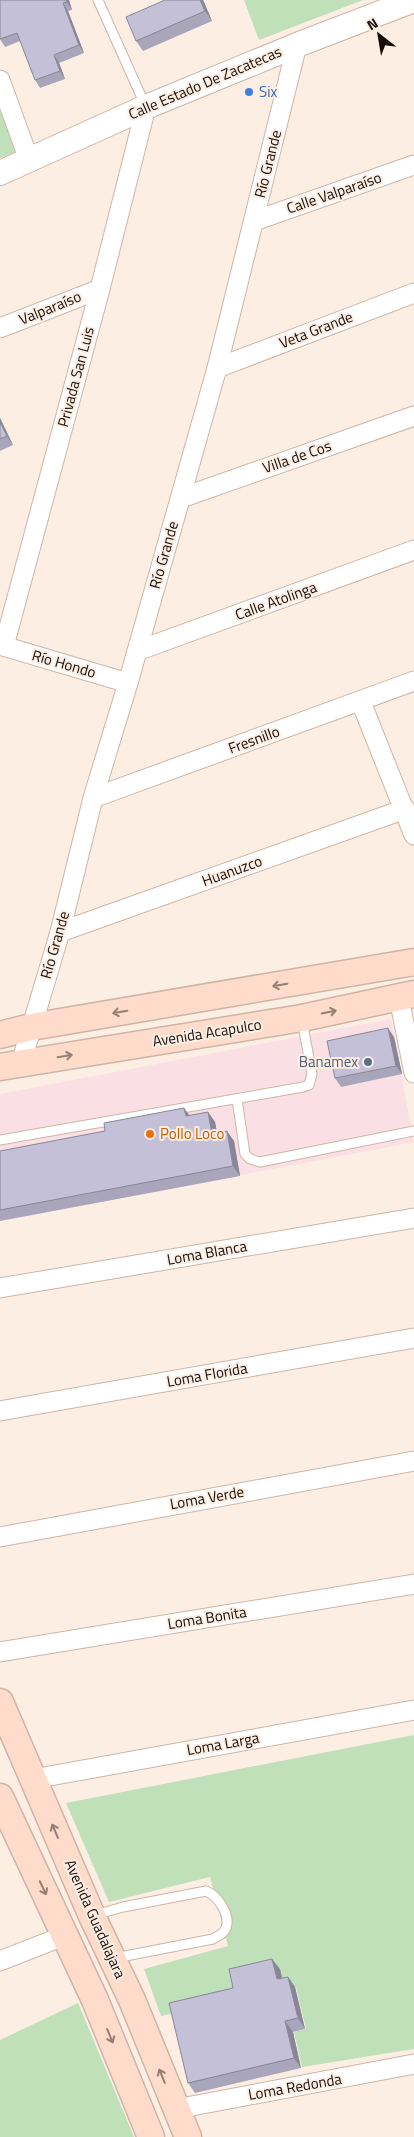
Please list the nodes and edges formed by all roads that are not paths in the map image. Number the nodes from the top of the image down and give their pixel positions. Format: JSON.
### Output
{"nodes":[{"id":1,"x":98,"y":0,"type":"edge"},
{"id":2,"x":414,"y":0,"type":"edge"},
{"id":3,"x":297,"y":44,"type":"junction"},
{"id":4,"x":0,"y":80,"type":"edge"},
{"id":5,"x":146,"y":107,"type":"junction"},
{"id":6,"x":30,"y":160,"type":"junction"},
{"id":7,"x":414,"y":165,"type":"edge"},
{"id":8,"x":0,"y":173,"type":"edge"},
{"id":9,"x":254,"y":221,"type":"junction"},
{"id":10,"x":100,"y":289,"type":"junction"},
{"id":11,"x":414,"y":293,"type":"edge"},
{"id":12,"x":0,"y":328,"type":"edge"},
{"id":13,"x":217,"y":368,"type":"junction"},
{"id":14,"x":414,"y":416,"type":"edge"},
{"id":15,"x":180,"y":498,"type":"junction"},
{"id":16,"x":414,"y":550,"type":"edge"},
{"id":17,"x":2,"y":646,"type":"edge"},
{"id":18,"x":137,"y":651,"type":"junction"},
{"id":19,"x":414,"y":681,"type":"edge"},
{"id":20,"x":128,"y":683,"type":"junction"},
{"id":21,"x":361,"y":702,"type":"junction"},
{"id":22,"x":93,"y":798,"type":"junction"},
{"id":23,"x":405,"y":809,"type":"junction"},
{"id":24,"x":414,"y":835,"type":"edge"},
{"id":25,"x":60,"y":932,"type":"junction"},
{"id":26,"x":414,"y":962,"type":"edge"},
{"id":27,"x":406,"y":996,"type":"edge"},
{"id":28,"x":302,"y":1018,"type":"junction"},
{"id":29,"x":31,"y":1027,"type":"junction"},
{"id":30,"x":0,"y":1035,"type":"edge"},
{"id":31,"x":11,"y":1065,"type":"edge"},
{"id":32,"x":414,"y":1073,"type":"edge"},
{"id":33,"x":237,"y":1099,"type":"junction"},
{"id":34,"x":414,"y":1131,"type":"edge"},
{"id":35,"x":0,"y":1140,"type":"edge"},
{"id":36,"x":414,"y":1218,"type":"edge"},
{"id":37,"x":0,"y":1288,"type":"edge"},
{"id":38,"x":414,"y":1338,"type":"edge"},
{"id":39,"x":0,"y":1411,"type":"edge"},
{"id":40,"x":414,"y":1461,"type":"edge"},
{"id":41,"x":0,"y":1537,"type":"edge"},
{"id":42,"x":414,"y":1584,"type":"edge"},
{"id":43,"x":0,"y":1652,"type":"edge"},
{"id":44,"x":0,"y":1702,"type":"edge"},
{"id":45,"x":414,"y":1710,"type":"edge"},
{"id":46,"x":33,"y":1779,"type":"junction"},
{"id":47,"x":0,"y":1797,"type":"edge"},
{"id":48,"x":92,"y":1916,"type":"junction"},
{"id":49,"x":66,"y":1935,"type":"junction"},
{"id":50,"x":112,"y":1958,"type":"junction"},
{"id":51,"x":0,"y":1961,"type":"edge"},
{"id":52,"x":414,"y":2064,"type":"edge"},
{"id":53,"x":176,"y":2109,"type":"junction"},
{"id":54,"x":151,"y":2137,"type":"edge"},
{"id":55,"x":188,"y":2137,"type":"edge"}],
"edges":[{"from":1,"to":5,"type":"lane"},
{"from":2,"to":3,"type":"street","name":"Calle Estado De Zacatecas"},
{"from":3,"to":5,"type":"street","name":"Calle Estado De Zacatecas"},
{"from":3,"to":9,"type":"street","name":"Río Grande"},
{"from":4,"to":6,"type":"street"},
{"from":5,"to":6,"type":"street","name":"Calle Estado De Zacatecas"},
{"from":5,"to":10,"type":"street","name":"Privada San Luis"},
{"from":6,"to":8,"type":"street","name":"Calle Estado De Zacatecas"},
{"from":7,"to":9,"type":"street","name":"Calle Valparaíso"},
{"from":9,"to":13,"type":"street","name":"Río Grande"},
{"from":10,"to":12,"type":"street","name":"Valparaíso"},
{"from":10,"to":17,"type":"street","name":"Privada San Luis"},
{"from":11,"to":13,"type":"street","name":"Veta Grande"},
{"from":13,"to":15,"type":"street","name":"Río Grande"},
{"from":14,"to":15,"type":"street","name":"Villa de Cos"},
{"from":15,"to":18,"type":"street","name":"Río Grande"},
{"from":16,"to":18,"type":"street","name":"Calle Atolinga"},
{"from":17,"to":20,"type":"street","name":"Río Hondo"},
{"from":18,"to":20,"type":"street","name":"Río Grande"},
{"from":19,"to":21,"type":"street","name":"Fresnillo"},
{"from":20,"to":22,"type":"street","name":"Río Grande"},
{"from":21,"to":22,"type":"street","name":"Fresnillo"},
{"from":21,"to":23,"type":"street"},
{"from":22,"to":25,"type":"street","name":"Río Grande"},
{"from":23,"to":24,"type":"street"},
{"from":23,"to":25,"type":"street","name":"Huanuzco"},
{"from":25,"to":29,"type":"street","name":"Río Grande"},
{"from":26,"to":29,"type":"main road","one_way":true},
{"from":28,"to":27,"type":"main road","name":"Avenida Acapulco","one_way":true},
{"from":27,"to":32,"type":"street"},
{"from":31,"to":28,"type":"main road","name":"Avenida Acapulco","one_way":true},
{"from":28,"to":33,"type":"lane"},
{"from":29,"to":30,"type":"main road"},
{"from":29,"to":31,"type":"street","name":"Río Grande"},
{"from":33,"to":34,"type":"lane"},
{"from":33,"to":35,"type":"lane"},
{"from":36,"to":37,"type":"street","name":"Loma Blanca"},
{"from":38,"to":39,"type":"street","name":"Loma Florida"},
{"from":40,"to":41,"type":"street","name":"Loma Verde"},
{"from":42,"to":43,"type":"street","name":"Loma Bonita"},
{"from":44,"to":46,"type":"main road","name":"Avenida Guadalajara"},
{"from":45,"to":46,"type":"street","name":"Loma Larga"},
{"from":48,"to":46,"type":"main road","name":"Avenida Guadalajara","one_way":true},
{"from":47,"to":49,"type":"main road","one_way":true},
{"from":48,"to":50,"type":"main road","name":"Avenida Guadalajara"},
{"from":48,"to":50,"type":"lane"},
{"from":49,"to":51,"type":"street"},
{"from":49,"to":54,"type":"main road","one_way":true},
{"from":53,"to":50,"type":"main road","name":"Avenida Guadalajara","one_way":true},
{"from":52,"to":53,"type":"street","name":"Loma Redonda"},
{"from":53,"to":55,"type":"main road","name":"Avenida Guadalajara"}]}
